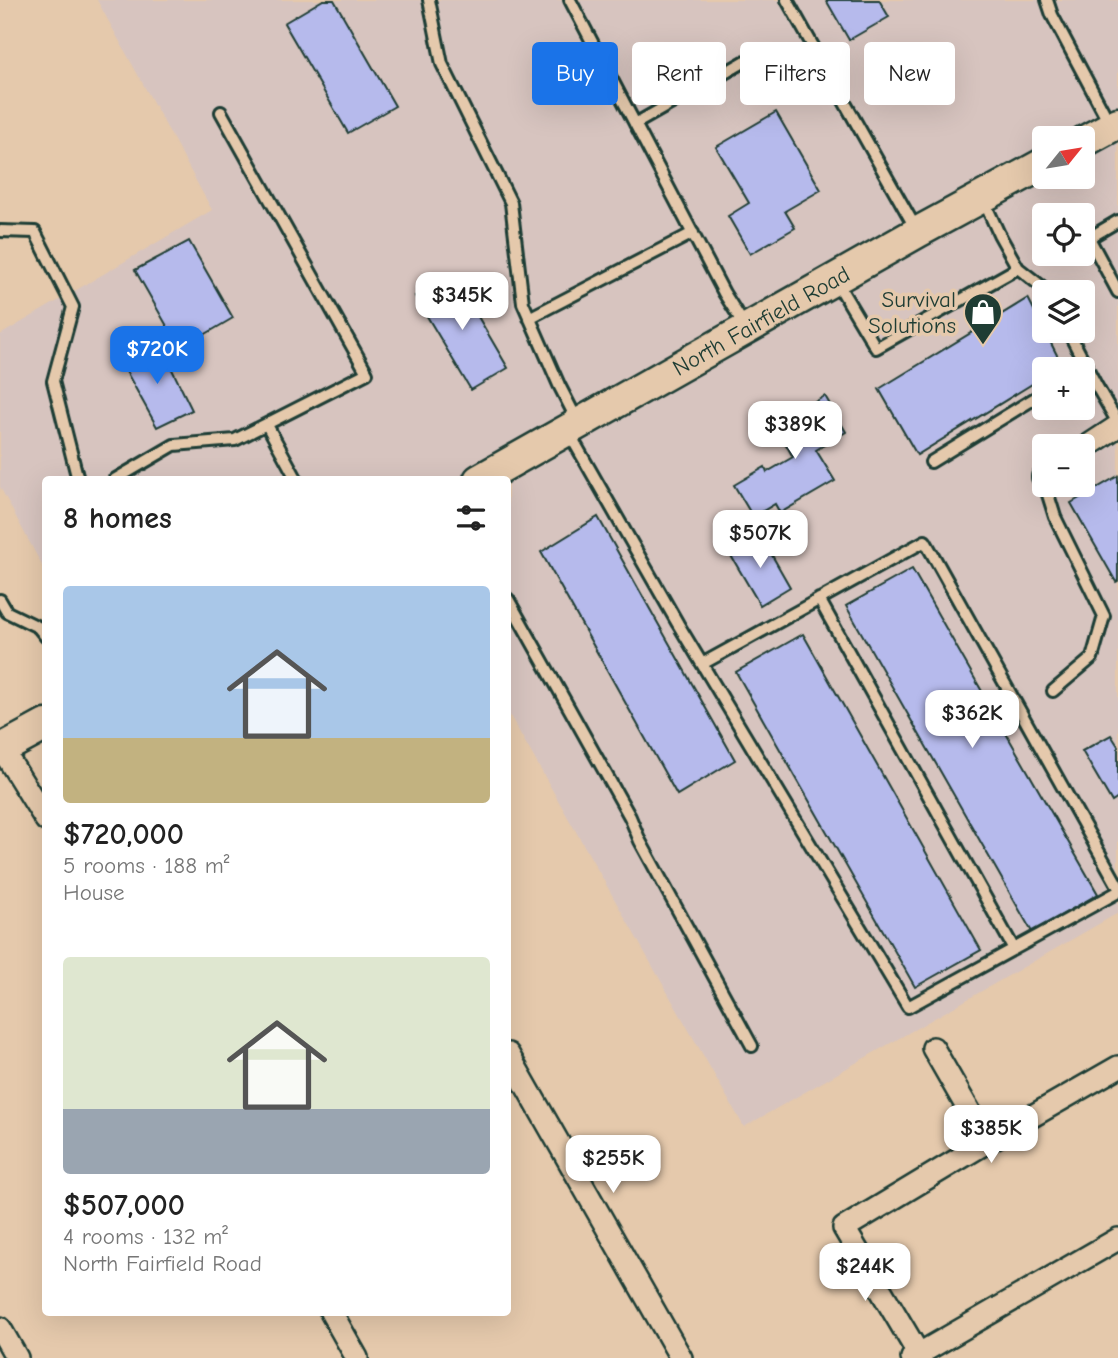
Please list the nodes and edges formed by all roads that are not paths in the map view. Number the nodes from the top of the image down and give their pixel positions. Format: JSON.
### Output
{"nodes":[{"id":1,"x":429,"y":0,"type":"edge"},
{"id":2,"x":570,"y":0,"type":"edge"},
{"id":3,"x":787,"y":0,"type":"edge"},
{"id":4,"x":1047,"y":0,"type":"edge"},
{"id":5,"x":740,"y":64,"type":"edge"},
{"id":6,"x":221,"y":112,"type":"dead end"},
{"id":7,"x":635,"y":124,"type":"junction"},
{"id":8,"x":1115,"y":125,"type":"edge"},
{"id":9,"x":1096,"y":135,"type":"edge"},
{"id":10,"x":1032,"y":170,"type":"edge"},
{"id":11,"x":982,"y":197,"type":"junction"},
{"id":12,"x":1118,"y":221,"type":"edge"},
{"id":13,"x":0,"y":231,"type":"edge"},
{"id":14,"x":918,"y":232,"type":"junction"},
{"id":15,"x":693,"y":233,"type":"junction"},
{"id":16,"x":1018,"y":268,"type":"junction"},
{"id":17,"x":835,"y":279,"type":"junction"},
{"id":18,"x":1033,"y":280,"type":"edge"},
{"id":19,"x":1118,"y":292,"type":"edge"},
{"id":20,"x":529,"y":318,"type":"junction"},
{"id":21,"x":746,"y":328,"type":"junction"},
{"id":22,"x":1095,"y":383,"type":"edge"},
{"id":23,"x":1032,"y":400,"type":"edge"},
{"id":24,"x":1118,"y":424,"type":"edge"},
{"id":25,"x":267,"y":425,"type":"junction"},
{"id":26,"x":573,"y":427,"type":"junction"},
{"id":27,"x":1095,"y":440,"type":"edge"},
{"id":28,"x":931,"y":462,"type":"dead end"},
{"id":29,"x":77,"y":476,"type":"edge"},
{"id":30,"x":121,"y":476,"type":"edge"},
{"id":31,"x":295,"y":476,"type":"edge"},
{"id":32,"x":487,"y":476,"type":"edge"},
{"id":33,"x":1049,"y":497,"type":"edge"},
{"id":34,"x":819,"y":599,"type":"junction"},
{"id":35,"x":0,"y":600,"type":"edge"},
{"id":36,"x":511,"y":604,"type":"edge"},
{"id":37,"x":42,"y":632,"type":"edge"},
{"id":38,"x":702,"y":664,"type":"junction"},
{"id":39,"x":1053,"y":691,"type":"dead end"},
{"id":40,"x":42,"y":726,"type":"edge"},
{"id":41,"x":1,"y":750,"type":"edge"},
{"id":42,"x":42,"y":814,"type":"edge"},
{"id":43,"x":1118,"y":886,"type":"edge"},
{"id":44,"x":1118,"y":892,"type":"edge"},
{"id":45,"x":1014,"y":949,"type":"junction"},
{"id":46,"x":752,"y":1046,"type":"dead end"},
{"id":47,"x":933,"y":1048,"type":"dead end"},
{"id":48,"x":511,"y":1059,"type":"edge"},
{"id":49,"x":1118,"y":1067,"type":"edge"},
{"id":50,"x":987,"y":1142,"type":"junction"},
{"id":51,"x":1118,"y":1239,"type":"edge"},
{"id":52,"x":333,"y":1316,"type":"edge"},
{"id":53,"x":0,"y":1328,"type":"edge"},
{"id":54,"x":917,"y":1357,"type":"edge"},
{"id":55,"x":17,"y":1358,"type":"edge"},
{"id":56,"x":357,"y":1358,"type":"edge"},
{"id":57,"x":681,"y":1358,"type":"edge"}],
"edges":[{"from":1,"to":20,"type":"lane"},
{"from":2,"to":7,"type":"lane"},
{"from":3,"to":14,"type":"lane"},
{"from":4,"to":8,"type":"lane"},
{"from":5,"to":7,"type":"lane"},
{"from":6,"to":25,"type":"lane"},
{"from":7,"to":15,"type":"lane"},
{"from":8,"to":9,"type":"main road"},
{"from":10,"to":11,"type":"main road","name":"North Fairfield Road"},
{"from":11,"to":14,"type":"main road","name":"North Fairfield Road"},
{"from":11,"to":16,"type":"lane"},
{"from":12,"to":19,"type":"lane"},
{"from":13,"to":29,"type":"lane"},
{"from":14,"to":17,"type":"main road","name":"North Fairfield Road"},
{"from":15,"to":20,"type":"lane"},
{"from":15,"to":21,"type":"lane"},
{"from":16,"to":17,"type":"lane"},
{"from":16,"to":18,"type":"lane"},
{"from":17,"to":21,"type":"main road","name":"North Fairfield Road"},
{"from":20,"to":26,"type":"lane"},
{"from":21,"to":26,"type":"main road","name":"North Fairfield Road"},
{"from":22,"to":24,"type":"lane"},
{"from":23,"to":28,"type":"lane"},
{"from":24,"to":27,"type":"street"},
{"from":25,"to":30,"type":"lane"},
{"from":25,"to":31,"type":"lane"},
{"from":26,"to":32,"type":"main road","name":"North Fairfield Road"},
{"from":26,"to":38,"type":"lane"},
{"from":33,"to":39,"type":"lane"},
{"from":34,"to":38,"type":"lane"},
{"from":34,"to":43,"type":"lane"},
{"from":34,"to":45,"type":"lane"},
{"from":35,"to":37,"type":"lane"},
{"from":36,"to":46,"type":"lane"},
{"from":38,"to":45,"type":"lane"},
{"from":40,"to":41,"type":"main road"},
{"from":41,"to":42,"type":"street"},
{"from":44,"to":45,"type":"lane"},
{"from":47,"to":50,"type":"street"},
{"from":48,"to":57,"type":"street"},
{"from":49,"to":50,"type":"street"},
{"from":50,"to":54,"type":"street"},
{"from":51,"to":54,"type":"street"},
{"from":52,"to":56,"type":"street"},
{"from":53,"to":55,"type":"street"}]}
